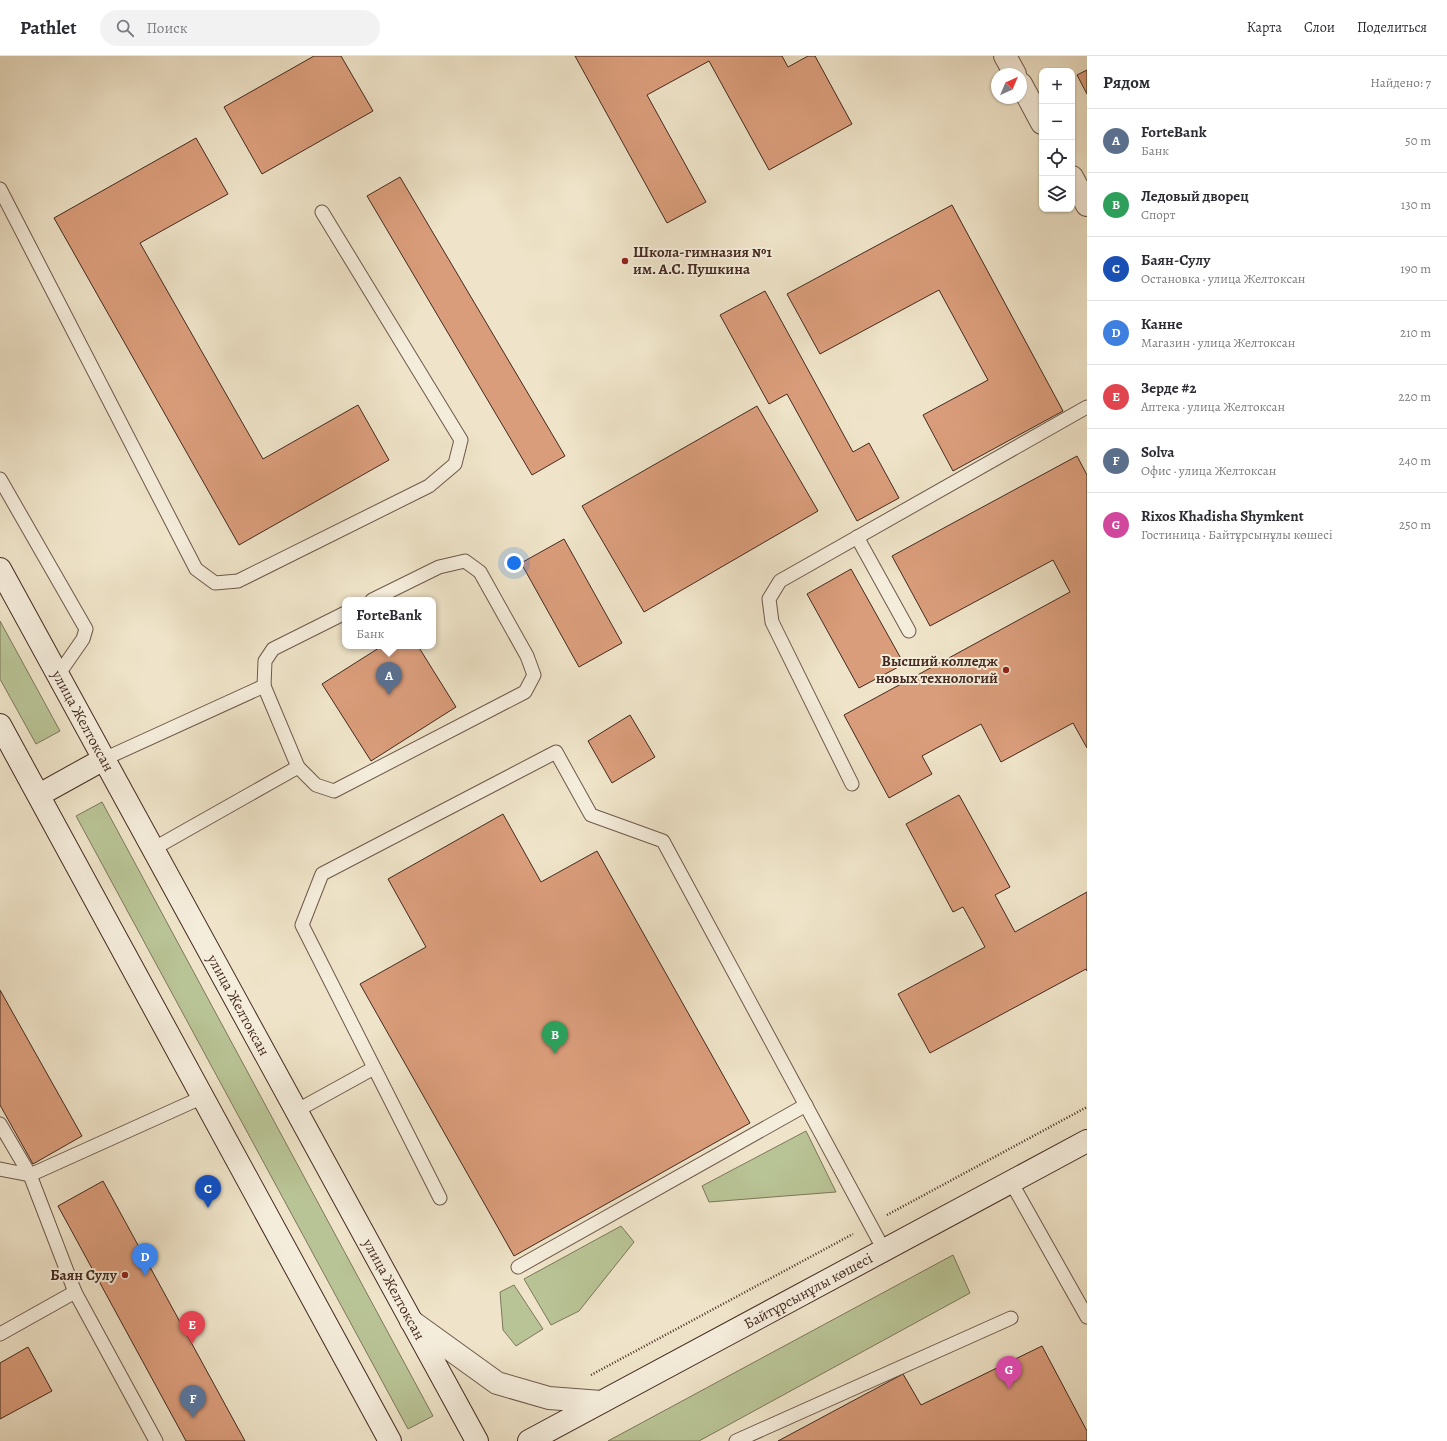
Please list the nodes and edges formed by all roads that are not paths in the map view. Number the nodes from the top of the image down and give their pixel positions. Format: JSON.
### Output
{"nodes":[{"id":1,"x":1005,"y":56,"type":"edge"},
{"id":2,"x":1012,"y":68,"type":"edge"},
{"id":3,"x":1027,"y":95,"type":"edge"},
{"id":4,"x":1039,"y":117,"type":"edge"},
{"id":5,"x":1075,"y":183,"type":"edge"},
{"id":6,"x":0,"y":189,"type":"edge"},
{"id":7,"x":1087,"y":205,"type":"edge"},
{"id":8,"x":322,"y":212,"type":"dead end"},
{"id":9,"x":1087,"y":408,"type":"edge"},
{"id":10,"x":0,"y":479,"type":"edge"},
{"id":11,"x":857,"y":537,"type":"junction"},
{"id":12,"x":0,"y":569,"type":"edge"},
{"id":13,"x":378,"y":597,"type":"edge"},
{"id":14,"x":342,"y":614,"type":"edge"},
{"id":15,"x":909,"y":631,"type":"dead end"},
{"id":16,"x":58,"y":675,"type":"junction"},
{"id":17,"x":264,"y":686,"type":"junction"},
{"id":18,"x":0,"y":724,"type":"edge"},
{"id":19,"x":104,"y":759,"type":"junction"},
{"id":20,"x":298,"y":767,"type":"junction"},
{"id":21,"x":852,"y":784,"type":"dead end"},
{"id":22,"x":39,"y":795,"type":"junction"},
{"id":23,"x":153,"y":849,"type":"junction"},
{"id":24,"x":374,"y":1068,"type":"junction"},
{"id":25,"x":203,"y":1097,"type":"junction"},
{"id":26,"x":806,"y":1105,"type":"junction"},
{"id":27,"x":296,"y":1111,"type":"junction"},
{"id":28,"x":0,"y":1124,"type":"edge"},
{"id":29,"x":1087,"y":1141,"type":"edge"},
{"id":30,"x":0,"y":1169,"type":"edge"},
{"id":31,"x":30,"y":1175,"type":"junction"},
{"id":32,"x":1011,"y":1182,"type":"junction"},
{"id":33,"x":440,"y":1198,"type":"dead end"},
{"id":34,"x":884,"y":1250,"type":"junction"},
{"id":35,"x":518,"y":1267,"type":"dead end"},
{"id":36,"x":75,"y":1292,"type":"junction"},
{"id":37,"x":1087,"y":1317,"type":"edge"},
{"id":38,"x":1011,"y":1318,"type":"dead end"},
{"id":39,"x":411,"y":1321,"type":"junction"},
{"id":40,"x":0,"y":1334,"type":"edge"},
{"id":41,"x":601,"y":1402,"type":"junction"},
{"id":42,"x":156,"y":1441,"type":"edge"},
{"id":43,"x":390,"y":1441,"type":"edge"},
{"id":44,"x":477,"y":1441,"type":"edge"},
{"id":45,"x":528,"y":1441,"type":"edge"},
{"id":46,"x":736,"y":1441,"type":"edge"}],
"edges":[{"from":1,"to":2,"type":"main road"},
{"from":3,"to":4,"type":"main road"},
{"from":5,"to":7,"type":"main road"},
{"from":6,"to":8,"type":"lane"},
{"from":9,"to":11,"type":"lane"},
{"from":10,"to":16,"type":"lane"},
{"from":11,"to":15,"type":"lane"},
{"from":11,"to":21,"type":"lane"},
{"from":12,"to":16,"type":"main road","name":"улица Желтоксан"},
{"from":13,"to":20,"type":"lane"},
{"from":14,"to":17,"type":"lane"},
{"from":16,"to":19,"type":"main road","name":"улица Желтоксан"},
{"from":17,"to":19,"type":"lane"},
{"from":17,"to":20,"type":"lane"},
{"from":18,"to":22,"type":"main road"},
{"from":19,"to":22,"type":"main road"},
{"from":19,"to":23,"type":"main road","name":"улица Желтоксан"},
{"from":20,"to":23,"type":"lane"},
{"from":22,"to":25,"type":"main road"},
{"from":23,"to":27,"type":"main road","name":"улица Желтоксан"},
{"from":24,"to":26,"type":"lane"},
{"from":24,"to":27,"type":"lane"},
{"from":24,"to":33,"type":"lane"},
{"from":25,"to":31,"type":"lane"},
{"from":25,"to":43,"type":"main road"},
{"from":26,"to":34,"type":"lane"},
{"from":26,"to":35,"type":"lane"},
{"from":27,"to":39,"type":"main road","name":"улица Желтоксан"},
{"from":28,"to":31,"type":"lane"},
{"from":29,"to":32,"type":"main road","name":"Байтұрсынұлы көшесі"},
{"from":30,"to":31,"type":"lane"},
{"from":31,"to":36,"type":"lane"},
{"from":32,"to":34,"type":"main road","name":"Байтұрсынұлы көшесі"},
{"from":32,"to":37,"type":"lane"},
{"from":34,"to":41,"type":"main road","name":"Байтұрсынұлы көшесі"},
{"from":36,"to":40,"type":"lane"},
{"from":36,"to":42,"type":"lane"},
{"from":38,"to":46,"type":"lane"},
{"from":39,"to":41,"type":"main road"},
{"from":39,"to":44,"type":"main road","name":"улица Желтоксан"},
{"from":41,"to":45,"type":"main road","name":"Байтұрсынұлы көшесі"}]}
